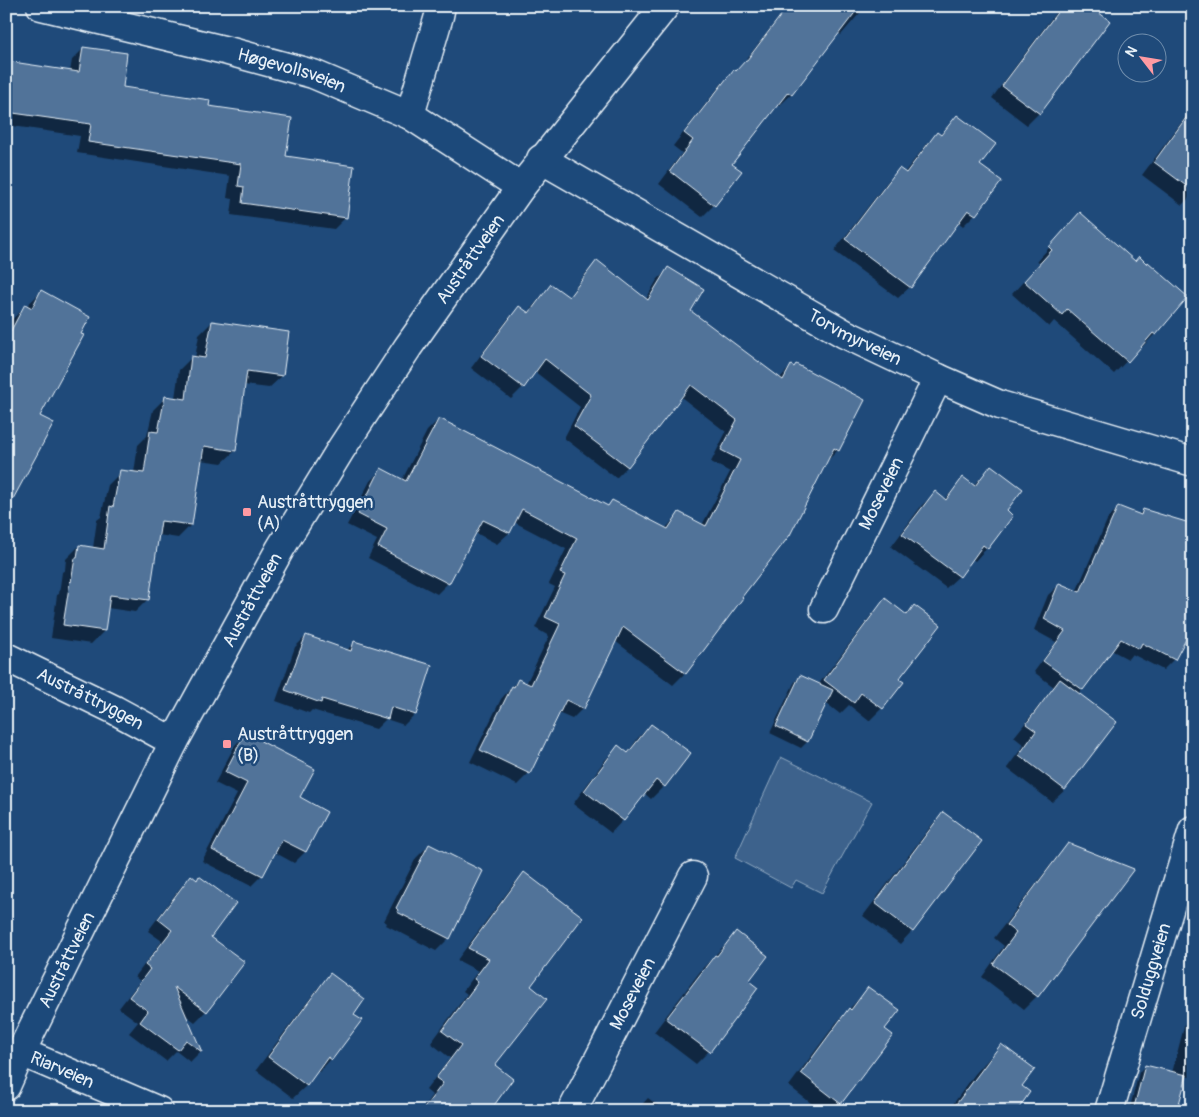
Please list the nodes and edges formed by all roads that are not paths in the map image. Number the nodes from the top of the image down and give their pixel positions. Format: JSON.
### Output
{"nodes":[{"id":1,"x":41,"y":6,"type":"edge"},
{"id":2,"x":441,"y":6,"type":"edge"},
{"id":3,"x":665,"y":6,"type":"edge"},
{"id":4,"x":410,"y":115,"type":"junction"},
{"id":5,"x":541,"y":159,"type":"junction"},
{"id":6,"x":521,"y":186,"type":"junction"},
{"id":7,"x":938,"y":378,"type":"junction"},
{"id":8,"x":1193,"y":462,"type":"edge"},
{"id":9,"x":824,"y":609,"type":"dead end"},
{"id":10,"x":6,"y":657,"type":"edge"},
{"id":11,"x":174,"y":742,"type":"junction"},
{"id":12,"x":1193,"y":830,"type":"edge"},
{"id":13,"x":693,"y":876,"type":"dead end"},
{"id":14,"x":21,"y":1052,"type":"junction"},
{"id":15,"x":6,"y":1086,"type":"edge"},
{"id":16,"x":159,"y":1111,"type":"edge"},
{"id":17,"x":572,"y":1111,"type":"edge"},
{"id":18,"x":1109,"y":1111,"type":"edge"}],
"edges":[{"from":1,"to":4,"type":"street","name":"Høgevollsveien"},
{"from":2,"to":4,"type":"street"},
{"from":3,"to":5,"type":"street","name":"Austråttveien"},
{"from":4,"to":6,"type":"street","name":"Høgevollsveien"},
{"from":5,"to":6,"type":"street","name":"Austråttveien"},
{"from":5,"to":7,"type":"street","name":"Torvmyrveien"},
{"from":6,"to":11,"type":"street","name":"Austråttveien"},
{"from":7,"to":8,"type":"street","name":"Torvmyrveien"},
{"from":7,"to":9,"type":"street","name":"Moseveien"},
{"from":10,"to":11,"type":"street","name":"Austråttryggen"},
{"from":11,"to":14,"type":"street","name":"Austråttveien"},
{"from":12,"to":18,"type":"street","name":"Solduggveien"},
{"from":13,"to":17,"type":"street","name":"Moseveien"},
{"from":14,"to":15,"type":"street","name":"Austråttveien"},
{"from":14,"to":16,"type":"street","name":"Riarveien"}]}
